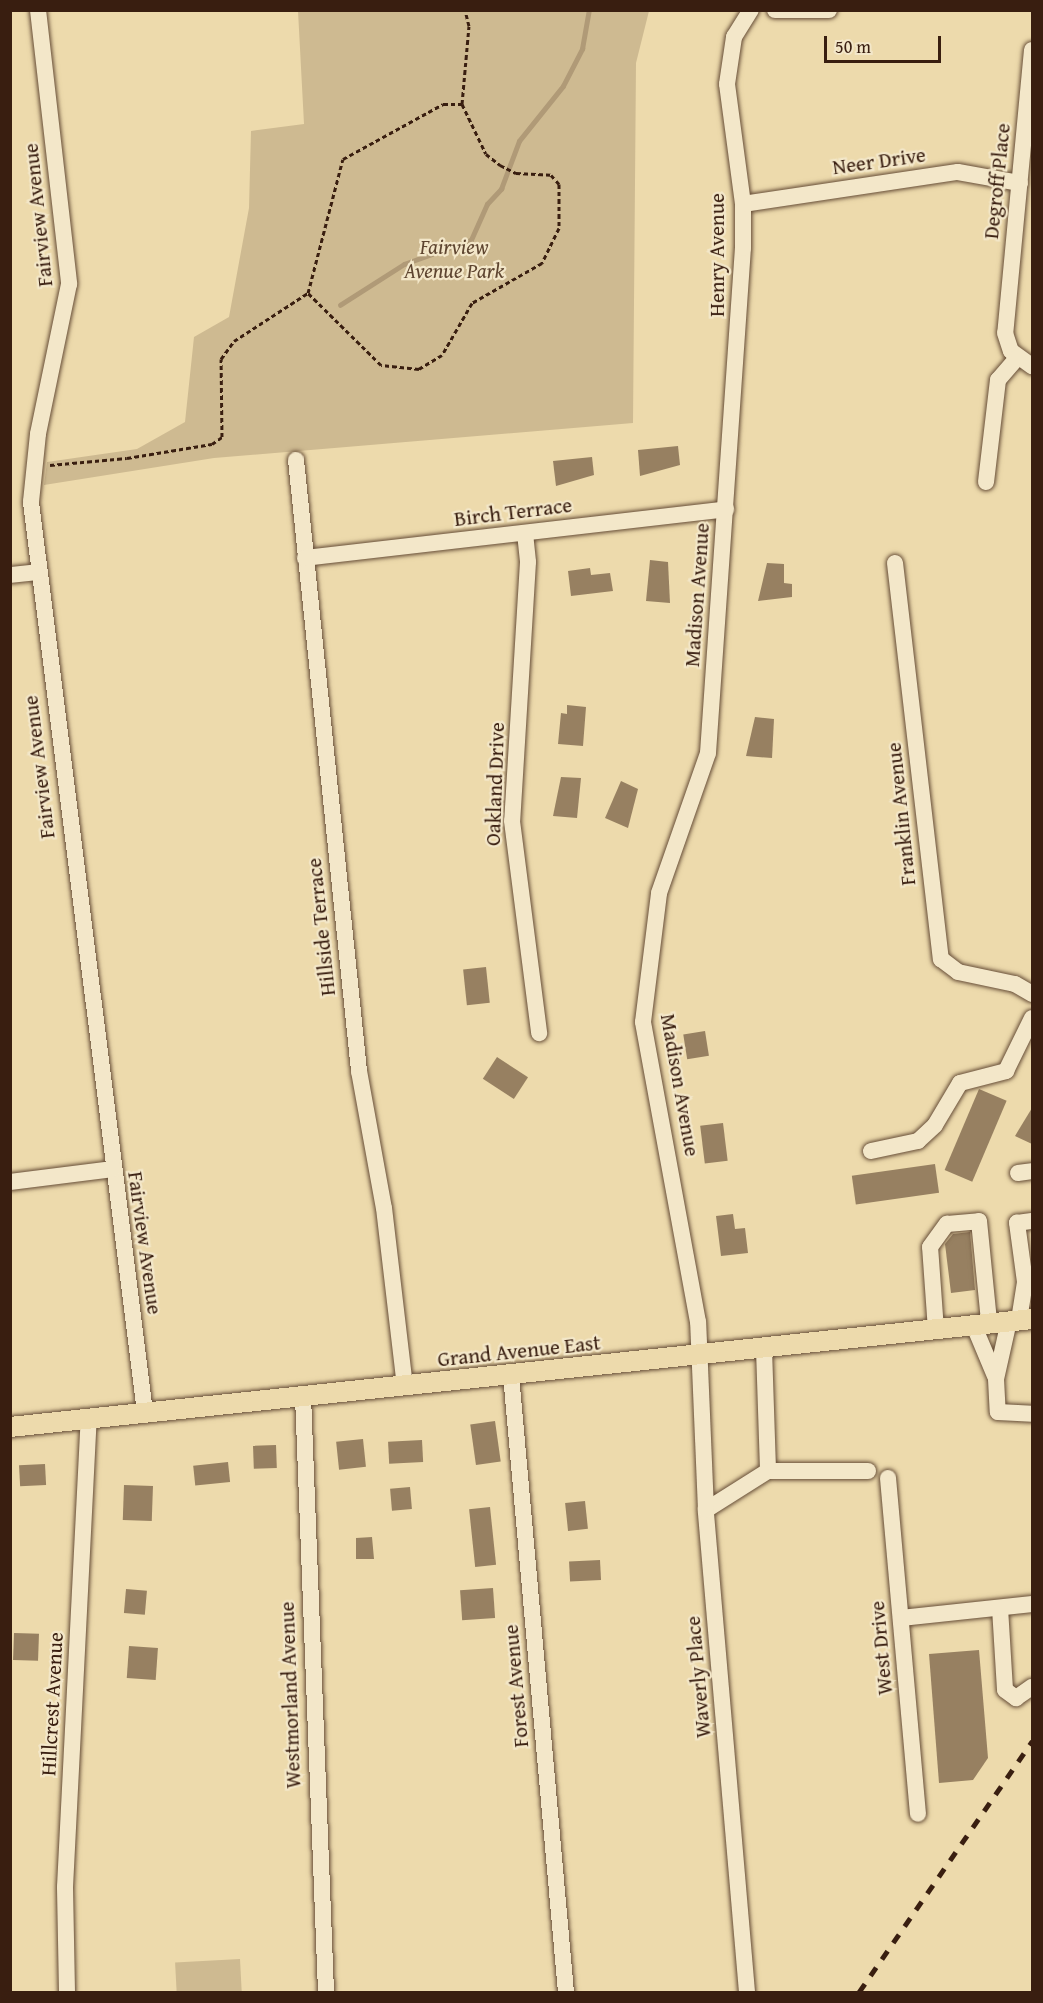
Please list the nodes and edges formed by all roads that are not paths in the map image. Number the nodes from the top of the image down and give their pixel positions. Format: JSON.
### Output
{"nodes":[{"id":1,"x":38,"y":10,"type":"edge"},
{"id":2,"x":751,"y":10,"type":"edge"},
{"id":3,"x":775,"y":10,"type":"edge"},
{"id":4,"x":830,"y":10,"type":"edge"},
{"id":5,"x":1032,"y":50,"type":"edge"},
{"id":6,"x":1020,"y":183,"type":"junction"},
{"id":7,"x":743,"y":204,"type":"junction"},
{"id":8,"x":1018,"y":357,"type":"junction"},
{"id":9,"x":1032,"y":366,"type":"edge"},
{"id":10,"x":296,"y":460,"type":"dead end"},
{"id":11,"x":728,"y":470,"type":"joint"},
{"id":12,"x":986,"y":482,"type":"dead end"},
{"id":13,"x":726,"y":509,"type":"junction"},
{"id":14,"x":525,"y":533,"type":"junction"},
{"id":15,"x":305,"y":558,"type":"junction"},
{"id":16,"x":895,"y":563,"type":"dead end"},
{"id":17,"x":39,"y":572,"type":"junction"},
{"id":18,"x":10,"y":575,"type":"edge"},
{"id":19,"x":1032,"y":994,"type":"edge"},
{"id":20,"x":1032,"y":1017,"type":"edge"},
{"id":21,"x":539,"y":1033,"type":"dead end"},
{"id":22,"x":871,"y":1151,"type":"dead end"},
{"id":23,"x":112,"y":1169,"type":"junction"},
{"id":24,"x":10,"y":1182,"type":"edge"},
{"id":25,"x":1032,"y":1221,"type":"edge"},
{"id":26,"x":1029,"y":1288,"type":"edge"},
{"id":27,"x":1005,"y":1321,"type":"edge"},
{"id":28,"x":936,"y":1330,"type":"junction"},
{"id":29,"x":764,"y":1349,"type":"junction"},
{"id":30,"x":699,"y":1357,"type":"junction"},
{"id":31,"x":511,"y":1375,"type":"junction"},
{"id":32,"x":996,"y":1379,"type":"junction"},
{"id":33,"x":405,"y":1386,"type":"junction"},
{"id":34,"x":303,"y":1396,"type":"junction"},
{"id":35,"x":145,"y":1412,"type":"junction"},
{"id":36,"x":1032,"y":1414,"type":"edge"},
{"id":37,"x":89,"y":1418,"type":"junction"},
{"id":38,"x":10,"y":1426,"type":"edge"},
{"id":39,"x":768,"y":1471,"type":"junction"},
{"id":40,"x":868,"y":1471,"type":"dead end"},
{"id":41,"x":888,"y":1478,"type":"dead end"},
{"id":42,"x":706,"y":1510,"type":"junction"},
{"id":43,"x":1032,"y":1604,"type":"edge"},
{"id":44,"x":1000,"y":1608,"type":"junction"},
{"id":45,"x":901,"y":1617,"type":"junction"},
{"id":46,"x":1032,"y":1688,"type":"edge"},
{"id":47,"x":918,"y":1814,"type":"dead end"},
{"id":48,"x":67,"y":1992,"type":"edge"},
{"id":49,"x":326,"y":1992,"type":"edge"},
{"id":50,"x":566,"y":1992,"type":"edge"},
{"id":51,"x":747,"y":1992,"type":"edge"}],
"edges":[{"from":1,"to":17,"type":"street","name":"Fairview Avenue"},
{"from":2,"to":7,"type":"street","name":"Henry Avenue"},
{"from":3,"to":4,"type":"street"},
{"from":5,"to":6,"type":"street","name":"Degroff Place"},
{"from":6,"to":7,"type":"street","name":"Neer Drive"},
{"from":6,"to":8,"type":"street","name":"Degroff Place"},
{"from":7,"to":11,"type":"street","name":"Henry Avenue"},
{"from":8,"to":9,"type":"street"},
{"from":8,"to":12,"type":"street"},
{"from":10,"to":15,"type":"street","name":"Hillside Terrace"},
{"from":11,"to":13,"type":"street","name":"Madison Avenue"},
{"from":13,"to":14,"type":"street","name":"Birch Terrace"},
{"from":13,"to":30,"type":"street","name":"Madison Avenue"},
{"from":14,"to":15,"type":"street","name":"Birch Terrace"},
{"from":14,"to":21,"type":"street","name":"Oakland Drive"},
{"from":15,"to":33,"type":"street","name":"Hillside Terrace"},
{"from":16,"to":19,"type":"street","name":"Franklin Avenue"},
{"from":17,"to":18,"type":"street"},
{"from":17,"to":23,"type":"street","name":"Fairview Avenue"},
{"from":20,"to":22,"type":"street"},
{"from":23,"to":24,"type":"street"},
{"from":23,"to":35,"type":"street","name":"Fairview Avenue"},
{"from":25,"to":26,"type":"street"},
{"from":26,"to":27,"type":"street"},
{"from":27,"to":28,"type":"main road","name":"Grand Avenue East"},
{"from":27,"to":28,"type":"street"},
{"from":27,"to":32,"type":"street"},
{"from":27,"to":32,"type":"street"},
{"from":28,"to":29,"type":"main road","name":"Grand Avenue East"},
{"from":29,"to":30,"type":"main road","name":"Grand Avenue East"},
{"from":29,"to":39,"type":"street"},
{"from":30,"to":31,"type":"main road","name":"Grand Avenue East"},
{"from":30,"to":42,"type":"street","name":"Waverly Place"},
{"from":31,"to":33,"type":"main road","name":"Grand Avenue East"},
{"from":31,"to":50,"type":"street","name":"Forest Avenue"},
{"from":32,"to":36,"type":"street"},
{"from":33,"to":34,"type":"main road","name":"Grand Avenue East"},
{"from":34,"to":35,"type":"main road","name":"Grand Avenue East"},
{"from":34,"to":49,"type":"street","name":"Westmorland Avenue"},
{"from":35,"to":37,"type":"main road","name":"Grand Avenue East"},
{"from":37,"to":38,"type":"main road","name":"Grand Avenue East"},
{"from":37,"to":48,"type":"street","name":"Hillcrest Avenue"},
{"from":39,"to":40,"type":"street"},
{"from":39,"to":42,"type":"street"},
{"from":41,"to":45,"type":"street","name":"West Drive"},
{"from":42,"to":51,"type":"street","name":"Waverly Place"},
{"from":43,"to":44,"type":"street"},
{"from":44,"to":45,"type":"street"},
{"from":44,"to":46,"type":"street"},
{"from":45,"to":47,"type":"street","name":"West Drive"}]}
